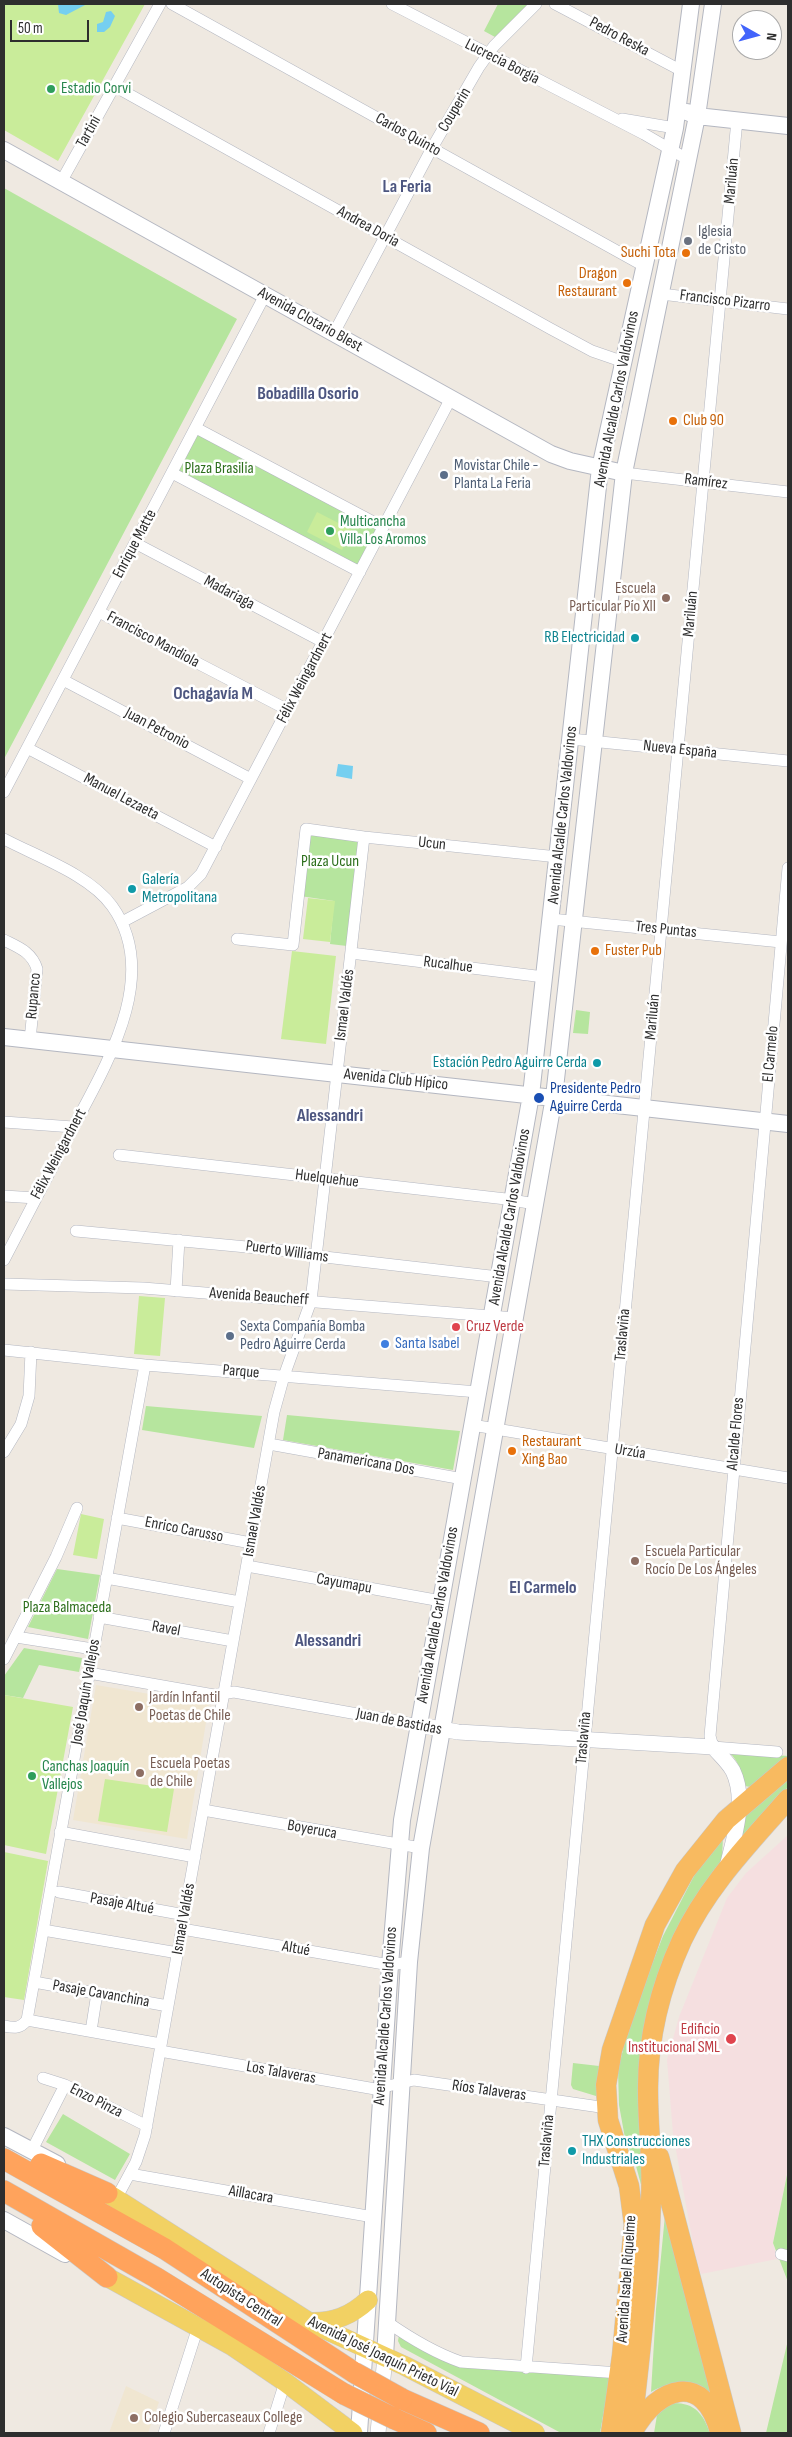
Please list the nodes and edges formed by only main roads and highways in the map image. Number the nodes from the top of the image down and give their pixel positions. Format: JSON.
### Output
{"nodes":[{"id":1,"x":691,"y":4,"type":"edge"},
{"id":2,"x":713,"y":4,"type":"edge"},
{"id":3,"x":678,"y":108,"type":"junction"},
{"id":4,"x":697,"y":116,"type":"junction"},
{"id":5,"x":788,"y":126,"type":"edge"},
{"id":6,"x":4,"y":150,"type":"edge"},
{"id":7,"x":659,"y":201,"type":"junction"},
{"id":8,"x":679,"y":206,"type":"junction"},
{"id":9,"x":638,"y":290,"type":"junction"},
{"id":10,"x":661,"y":294,"type":"junction"},
{"id":11,"x":620,"y":378,"type":"junction"},
{"id":12,"x":641,"y":385,"type":"junction"},
{"id":13,"x":600,"y":468,"type":"junction"},
{"id":14,"x":624,"y":473,"type":"junction"},
{"id":15,"x":597,"y":508,"type":"junction"},
{"id":16,"x":620,"y":512,"type":"junction"},
{"id":17,"x":586,"y":603,"type":"junction"},
{"id":18,"x":609,"y":605,"type":"junction"},
{"id":19,"x":568,"y":771,"type":"junction"},
{"id":20,"x":590,"y":773,"type":"junction"},
{"id":21,"x":565,"y":791,"type":"junction"},
{"id":22,"x":588,"y":793,"type":"junction"},
{"id":23,"x":562,"y":816,"type":"junction"},
{"id":24,"x":585,"y":818,"type":"junction"},
{"id":25,"x":560,"y":839,"type":"junction"},
{"id":26,"x":583,"y":840,"type":"junction"},
{"id":27,"x":544,"y":984,"type":"junction"},
{"id":28,"x":565,"y":997,"type":"junction"},
{"id":29,"x":563,"y":1014,"type":"junction"},
{"id":30,"x":540,"y":1015,"type":"junction"},
{"id":31,"x":4,"y":1037,"type":"edge"},
{"id":32,"x":531,"y":1095,"type":"junction"},
{"id":33,"x":554,"y":1097,"type":"junction"},
{"id":34,"x":788,"y":1124,"type":"edge"},
{"id":35,"x":454,"y":1529,"type":"junction"},
{"id":36,"x":476,"y":1534,"type":"junction"},
{"id":37,"x":437,"y":1625,"type":"junction"},
{"id":38,"x":459,"y":1628,"type":"junction"},
{"id":39,"x":783,"y":1760,"type":"edge"},
{"id":40,"x":788,"y":1799,"type":"edge"},
{"id":41,"x":648,"y":2116,"type":"junction"},
{"id":42,"x":4,"y":2136,"type":"edge"},
{"id":43,"x":4,"y":2148,"type":"edge"},
{"id":44,"x":4,"y":2159,"type":"edge"},
{"id":45,"x":375,"y":2189,"type":"junction"},
{"id":46,"x":395,"y":2190,"type":"junction"},
{"id":47,"x":4,"y":2191,"type":"edge"},
{"id":48,"x":112,"y":2196,"type":"junction"},
{"id":49,"x":4,"y":2197,"type":"edge"},
{"id":50,"x":4,"y":2220,"type":"edge"},
{"id":51,"x":107,"y":2276,"type":"junction"},
{"id":52,"x":368,"y":2300,"type":"junction"},
{"id":53,"x":309,"y":2322,"type":"junction"},
{"id":54,"x":366,"y":2349,"type":"junction"},
{"id":55,"x":385,"y":2356,"type":"junction"},
{"id":56,"x":353,"y":2433,"type":"edge"},
{"id":57,"x":359,"y":2433,"type":"edge"},
{"id":58,"x":426,"y":2433,"type":"edge"},
{"id":59,"x":479,"y":2433,"type":"edge"},
{"id":60,"x":535,"y":2433,"type":"edge"},
{"id":61,"x":611,"y":2433,"type":"edge"},
{"id":62,"x":632,"y":2433,"type":"edge"},
{"id":63,"x":720,"y":2433,"type":"edge"},
{"id":64,"x":731,"y":2433,"type":"edge"}],
"edges":[{"from":1,"to":3,"type":"main road","name":"Avenida Alcalde Carlos Valdovinos"},
{"from":2,"to":4,"type":"main road","name":"Avenida Alcalde Carlos Valdovinos"},
{"from":3,"to":4,"type":"main road"},
{"from":3,"to":7,"type":"main road","name":"Avenida Alcalde Carlos Valdovinos"},
{"from":4,"to":5,"type":"main road"},
{"from":4,"to":8,"type":"main road","name":"Avenida Alcalde Carlos Valdovinos"},
{"from":6,"to":13,"type":"main road","name":"Avenida Clotario Blest"},
{"from":7,"to":8,"type":"main road"},
{"from":7,"to":9,"type":"main road","name":"Avenida Alcalde Carlos Valdovinos"},
{"from":8,"to":10,"type":"main road","name":"Avenida Alcalde Carlos Valdovinos"},
{"from":9,"to":10,"type":"main road"},
{"from":9,"to":11,"type":"main road","name":"Avenida Alcalde Carlos Valdovinos"},
{"from":10,"to":12,"type":"main road","name":"Avenida Alcalde Carlos Valdovinos"},
{"from":11,"to":12,"type":"main road"},
{"from":11,"to":13,"type":"main road","name":"Avenida Alcalde Carlos Valdovinos"},
{"from":12,"to":14,"type":"main road","name":"Avenida Alcalde Carlos Valdovinos"},
{"from":13,"to":14,"type":"main road","name":"Avenida Clotario Blest"},
{"from":13,"to":15,"type":"main road","name":"Avenida Alcalde Carlos Valdovinos"},
{"from":14,"to":16,"type":"main road","name":"Avenida Alcalde Carlos Valdovinos"},
{"from":15,"to":16,"type":"main road"},
{"from":15,"to":17,"type":"main road","name":"Avenida Alcalde Carlos Valdovinos"},
{"from":16,"to":18,"type":"main road","name":"Avenida Alcalde Carlos Valdovinos"},
{"from":17,"to":18,"type":"main road"},
{"from":17,"to":19,"type":"main road","name":"Avenida Alcalde Carlos Valdovinos"},
{"from":18,"to":20,"type":"main road","name":"Avenida Alcalde Carlos Valdovinos"},
{"from":19,"to":20,"type":"main road"},
{"from":19,"to":21,"type":"main road","name":"Avenida Alcalde Carlos Valdovinos"},
{"from":20,"to":22,"type":"main road","name":"Avenida Alcalde Carlos Valdovinos"},
{"from":21,"to":22,"type":"main road"},
{"from":21,"to":23,"type":"main road","name":"Avenida Alcalde Carlos Valdovinos"},
{"from":22,"to":24,"type":"main road","name":"Avenida Alcalde Carlos Valdovinos"},
{"from":23,"to":24,"type":"main road"},
{"from":23,"to":25,"type":"main road","name":"Avenida Alcalde Carlos Valdovinos"},
{"from":24,"to":26,"type":"main road","name":"Avenida Alcalde Carlos Valdovinos"},
{"from":25,"to":26,"type":"main road"},
{"from":25,"to":27,"type":"main road","name":"Avenida Alcalde Carlos Valdovinos"},
{"from":26,"to":28,"type":"main road","name":"Avenida Alcalde Carlos Valdovinos"},
{"from":27,"to":28,"type":"main road"},
{"from":27,"to":30,"type":"main road","name":"Avenida Alcalde Carlos Valdovinos"},
{"from":28,"to":29,"type":"main road","name":"Avenida Alcalde Carlos Valdovinos"},
{"from":29,"to":30,"type":"main road"},
{"from":29,"to":33,"type":"main road","name":"Avenida Alcalde Carlos Valdovinos"},
{"from":30,"to":32,"type":"main road","name":"Avenida Alcalde Carlos Valdovinos"},
{"from":31,"to":32,"type":"main road","name":"Avenida Club Hípico"},
{"from":32,"to":33,"type":"main road","name":"Avenida Club Hípico"},
{"from":32,"to":35,"type":"main road","name":"Avenida Alcalde Carlos Valdovinos"},
{"from":33,"to":34,"type":"main road","name":"Avenida Club Hípico"},
{"from":33,"to":36,"type":"main road","name":"Avenida Alcalde Carlos Valdovinos"},
{"from":35,"to":36,"type":"main road"},
{"from":35,"to":37,"type":"main road","name":"Avenida Alcalde Carlos Valdovinos"},
{"from":36,"to":38,"type":"main road","name":"Avenida Alcalde Carlos Valdovinos"},
{"from":37,"to":38,"type":"main road"},
{"from":37,"to":45,"type":"main road","name":"Avenida Alcalde Carlos Valdovinos"},
{"from":38,"to":46,"type":"main road","name":"Avenida Alcalde Carlos Valdovinos"},
{"from":39,"to":61,"type":"highway","name":"Avenida Isabel Riquelme"},
{"from":40,"to":41,"type":"highway","name":"Avenida Isabel Riquelme"},
{"from":41,"to":62,"type":"highway","name":"Avenida Isabel Riquelme"},
{"from":41,"to":64,"type":"highway"},
{"from":42,"to":48,"type":"main road","name":"Avenida José Joaquín Prieto Vial"},
{"from":43,"to":48,"type":"highway"},
{"from":44,"to":59,"type":"highway","name":"Autopista Central","bridge":true},
{"from":45,"to":46,"type":"main road"},
{"from":45,"to":52,"type":"main road","name":"Avenida Alcalde Carlos Valdovinos"},
{"from":46,"to":55,"type":"main road","name":"Avenida Alcalde Carlos Valdovinos"},
{"from":47,"to":58,"type":"highway","name":"Autopista Central","bridge":true},
{"from":48,"to":53,"type":"main road","name":"Avenida José Joaquín Prieto Vial"},
{"from":49,"to":51,"type":"highway"},
{"from":50,"to":51,"type":"main road"},
{"from":51,"to":56,"type":"main road"},
{"from":52,"to":53,"type":"main road"},
{"from":52,"to":54,"type":"main road","name":"Avenida Alcalde Carlos Valdovinos"},
{"from":53,"to":54,"type":"main road","name":"Avenida José Joaquín Prieto Vial"},
{"from":54,"to":55,"type":"main road","name":"Avenida José Joaquín Prieto Vial"},
{"from":54,"to":57,"type":"main road","name":"Avenida Alcalde Carlos Valdovinos"},
{"from":55,"to":60,"type":"main road","name":"Avenida José Joaquín Prieto Vial"},
{"from":62,"to":63,"type":"highway"}]}
